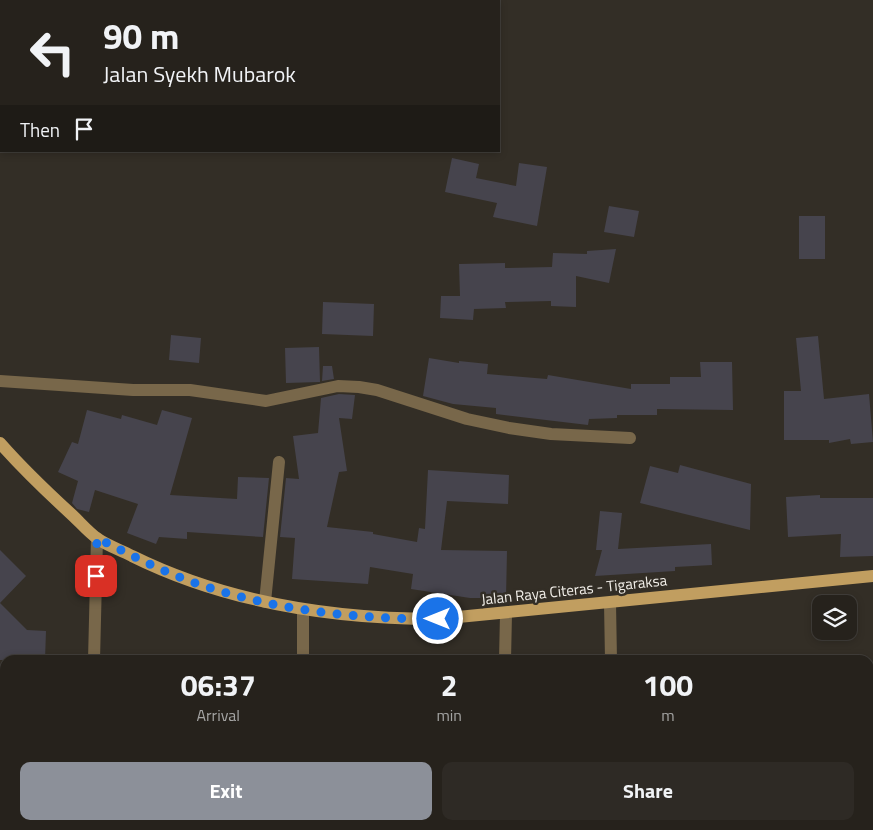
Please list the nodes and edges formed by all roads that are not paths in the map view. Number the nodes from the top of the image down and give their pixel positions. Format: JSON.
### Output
{"nodes":[{"id":1,"x":0,"y":381,"type":"edge"},
{"id":2,"x":630,"y":438,"type":"dead end"},
{"id":3,"x":0,"y":443,"type":"edge"},
{"id":4,"x":279,"y":462,"type":"dead end"},
{"id":5,"x":97,"y":538,"type":"junction"},
{"id":6,"x":873,"y":576,"type":"edge"},
{"id":7,"x":265,"y":602,"type":"junction"},
{"id":8,"x":610,"y":603,"type":"junction"},
{"id":9,"x":303,"y":609,"type":"junction"},
{"id":10,"x":506,"y":614,"type":"junction"},
{"id":11,"x":94,"y":655,"type":"edge"},
{"id":12,"x":303,"y":655,"type":"edge"},
{"id":13,"x":506,"y":655,"type":"edge"},
{"id":14,"x":611,"y":655,"type":"edge"}],
"edges":[{"from":1,"to":2,"type":"street"},
{"from":3,"to":5,"type":"main road","name":"Jalan Raya Citeras - Tigaraksa"},
{"from":4,"to":7,"type":"street"},
{"from":5,"to":7,"type":"main road","name":"Jalan Raya Citeras - Tigaraksa"},
{"from":5,"to":11,"type":"street"},
{"from":6,"to":8,"type":"main road","name":"Jalan Raya Citeras - Tigaraksa"},
{"from":7,"to":9,"type":"main road","name":"Jalan Raya Citeras - Tigaraksa"},
{"from":8,"to":10,"type":"main road","name":"Jalan Raya Citeras - Tigaraksa"},
{"from":8,"to":14,"type":"street"},
{"from":9,"to":10,"type":"main road","name":"Jalan Raya Citeras - Tigaraksa"},
{"from":9,"to":12,"type":"street"},
{"from":10,"to":13,"type":"street"}]}
